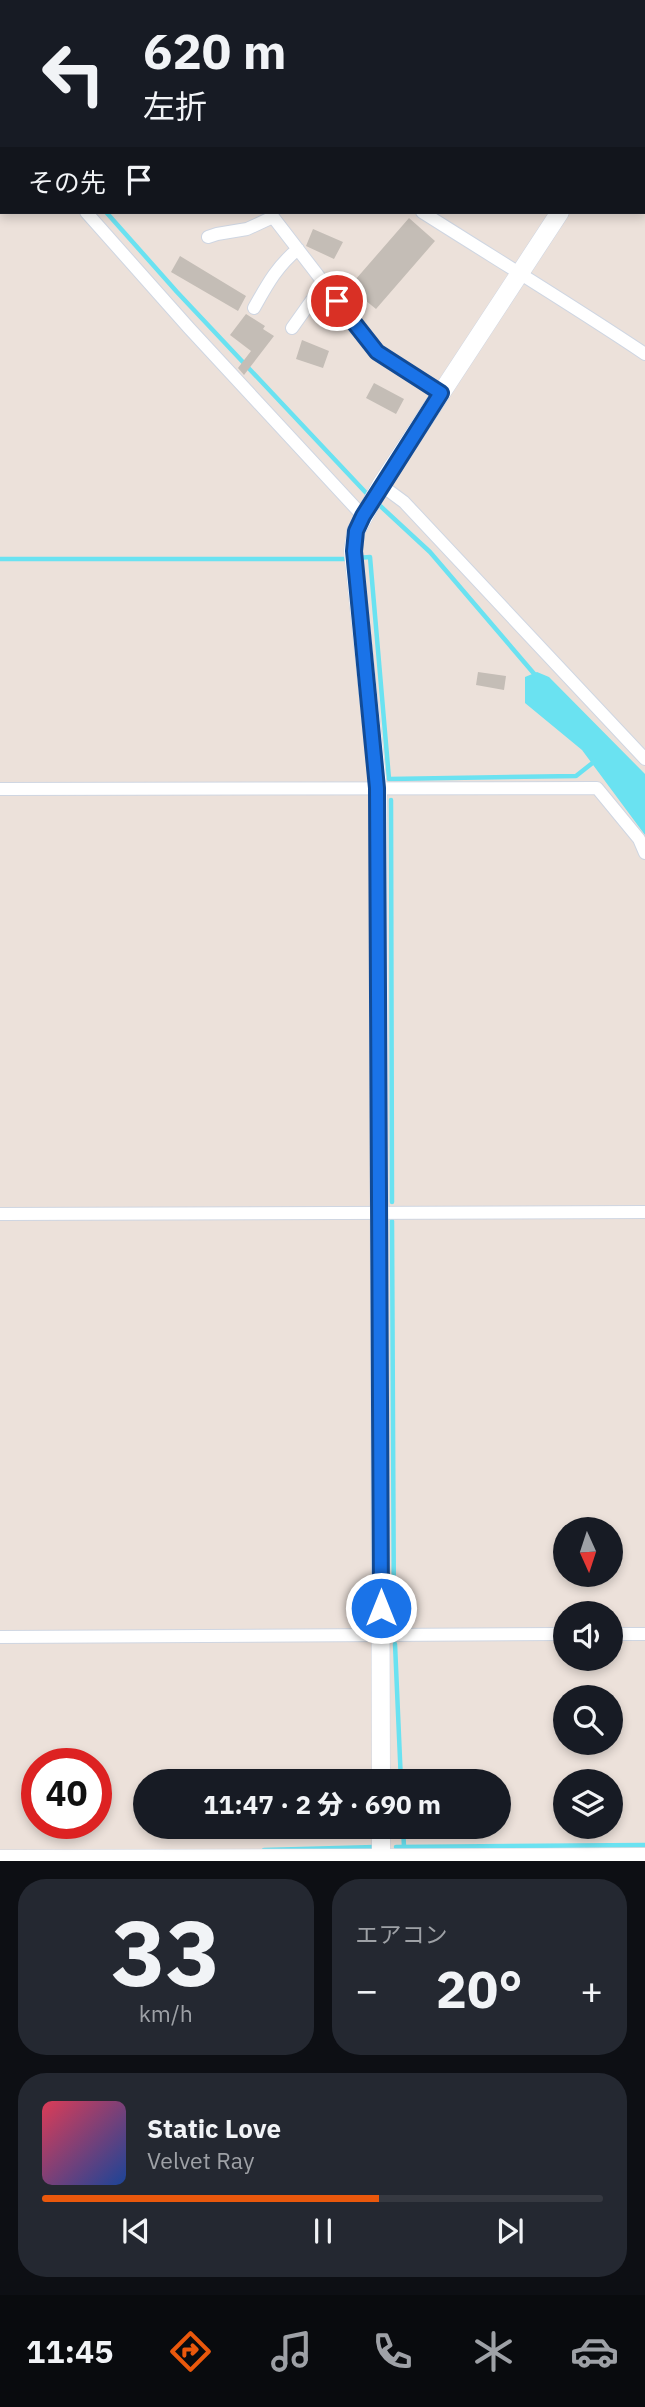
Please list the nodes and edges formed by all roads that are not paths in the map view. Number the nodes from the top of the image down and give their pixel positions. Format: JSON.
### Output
{"nodes":[{"id":1,"x":88,"y":214,"type":"edge"},
{"id":2,"x":276,"y":214,"type":"edge"},
{"id":3,"x":425,"y":214,"type":"edge"},
{"id":4,"x":559,"y":214,"type":"edge"},
{"id":5,"x":208,"y":237,"type":"dead end"},
{"id":6,"x":298,"y":250,"type":"junction"},
{"id":7,"x":519,"y":275,"type":"junction"},
{"id":8,"x":324,"y":283,"type":"junction"},
{"id":9,"x":254,"y":308,"type":"dead end"},
{"id":10,"x":292,"y":328,"type":"dead end"},
{"id":11,"x":645,"y":354,"type":"edge"},
{"id":12,"x":441,"y":393,"type":"junction"},
{"id":13,"x":379,"y":489,"type":"junction"},
{"id":14,"x":364,"y":514,"type":"junction"},
{"id":15,"x":645,"y":759,"type":"edge"},
{"id":16,"x":377,"y":788,"type":"junction"},
{"id":17,"x":0,"y":789,"type":"edge"},
{"id":18,"x":645,"y":853,"type":"edge"},
{"id":19,"x":380,"y":1212,"type":"junction"},
{"id":20,"x":645,"y":1212,"type":"edge"},
{"id":21,"x":0,"y":1214,"type":"edge"},
{"id":22,"x":553,"y":1634,"type":"edge"},
{"id":23,"x":623,"y":1634,"type":"edge"},
{"id":24,"x":645,"y":1634,"type":"edge"},
{"id":25,"x":381,"y":1635,"type":"junction"},
{"id":26,"x":0,"y":1637,"type":"edge"},
{"id":27,"x":381,"y":1769,"type":"edge"},
{"id":28,"x":381,"y":1839,"type":"edge"},
{"id":29,"x":645,"y":1857,"type":"edge"},
{"id":30,"x":0,"y":1859,"type":"edge"},
{"id":31,"x":381,"y":1859,"type":"edge"}],
"edges":[{"from":1,"to":14,"type":"street"},
{"from":2,"to":5,"type":"street"},
{"from":2,"to":6,"type":"street"},
{"from":3,"to":7,"type":"street"},
{"from":4,"to":7,"type":"street"},
{"from":6,"to":8,"type":"street"},
{"from":6,"to":9,"type":"street"},
{"from":7,"to":11,"type":"street"},
{"from":7,"to":12,"type":"street"},
{"from":8,"to":10,"type":"street"},
{"from":8,"to":12,"type":"street"},
{"from":12,"to":13,"type":"street"},
{"from":13,"to":14,"type":"street"},
{"from":13,"to":15,"type":"street"},
{"from":14,"to":16,"type":"street"},
{"from":16,"to":17,"type":"street"},
{"from":16,"to":18,"type":"street"},
{"from":16,"to":19,"type":"street"},
{"from":19,"to":20,"type":"street"},
{"from":19,"to":21,"type":"street"},
{"from":19,"to":25,"type":"street"},
{"from":22,"to":25,"type":"street"},
{"from":23,"to":24,"type":"street"},
{"from":25,"to":26,"type":"street"},
{"from":25,"to":27,"type":"street"},
{"from":28,"to":31,"type":"street"},
{"from":29,"to":31,"type":"street"},
{"from":30,"to":31,"type":"street"}]}
